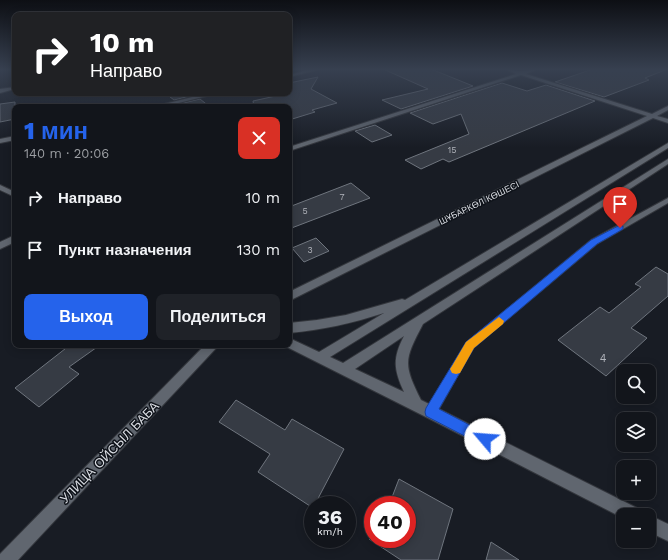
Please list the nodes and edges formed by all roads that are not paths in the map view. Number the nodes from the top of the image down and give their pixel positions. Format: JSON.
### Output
{"nodes":[{"id":1,"x":456,"y":95,"type":"edge"},
{"id":2,"x":588,"y":95,"type":"edge"},
{"id":3,"x":203,"y":96,"type":"edge"},
{"id":4,"x":168,"y":104,"type":"edge"},
{"id":5,"x":668,"y":108,"type":"edge"},
{"id":6,"x":654,"y":116,"type":"junction"},
{"id":7,"x":668,"y":121,"type":"edge"},
{"id":8,"x":12,"y":139,"type":"edge"},
{"id":9,"x":0,"y":141,"type":"edge"},
{"id":10,"x":668,"y":146,"type":"edge"},
{"id":11,"x":292,"y":148,"type":"edge"},
{"id":12,"x":668,"y":161,"type":"edge"},
{"id":13,"x":0,"y":187,"type":"edge"},
{"id":14,"x":12,"y":193,"type":"edge"},
{"id":15,"x":668,"y":200,"type":"edge"},
{"id":16,"x":12,"y":240,"type":"edge"},
{"id":17,"x":0,"y":246,"type":"edge"},
{"id":18,"x":292,"y":295,"type":"edge"},
{"id":19,"x":420,"y":296,"type":"junction"},
{"id":20,"x":420,"y":320,"type":"junction"},
{"id":21,"x":292,"y":328,"type":"edge"},
{"id":22,"x":292,"y":344,"type":"edge"},
{"id":23,"x":210,"y":348,"type":"edge"},
{"id":24,"x":319,"y":358,"type":"junction"},
{"id":25,"x":343,"y":370,"type":"junction"},
{"id":26,"x":416,"y":404,"type":"junction"},
{"id":27,"x":431,"y":412,"type":"junction"},
{"id":28,"x":619,"y":508,"type":"edge"},
{"id":29,"x":656,"y":527,"type":"edge"},
{"id":30,"x":668,"y":533,"type":"edge"},
{"id":31,"x":6,"y":560,"type":"edge"}],
"edges":[{"from":1,"to":11,"type":"street"},
{"from":2,"to":6,"type":"street"},
{"from":3,"to":4,"type":"street"},
{"from":5,"to":6,"type":"street","name":"ШҰБАРКӨЛ КӨШЕСІ"},
{"from":6,"to":7,"type":"street"},
{"from":6,"to":18,"type":"street","name":"ШҰБАРКӨЛ КӨШЕСІ"},
{"from":8,"to":9,"type":"street"},
{"from":10,"to":19,"type":"street"},
{"from":12,"to":20,"type":"street"},
{"from":13,"to":14,"type":"street"},
{"from":15,"to":27,"type":"lane"},
{"from":16,"to":17,"type":"street"},
{"from":19,"to":21,"type":"street"},
{"from":19,"to":24,"type":"street"},
{"from":20,"to":25,"type":"street"},
{"from":20,"to":26,"type":"street"},
{"from":22,"to":24,"type":"street"},
{"from":23,"to":31,"type":"street","name":"УЛИЦА ОЙСЫЛ БАБА"},
{"from":24,"to":25,"type":"street"},
{"from":25,"to":26,"type":"street"},
{"from":26,"to":27,"type":"street"},
{"from":27,"to":28,"type":"street"},
{"from":29,"to":30,"type":"street"}]}
